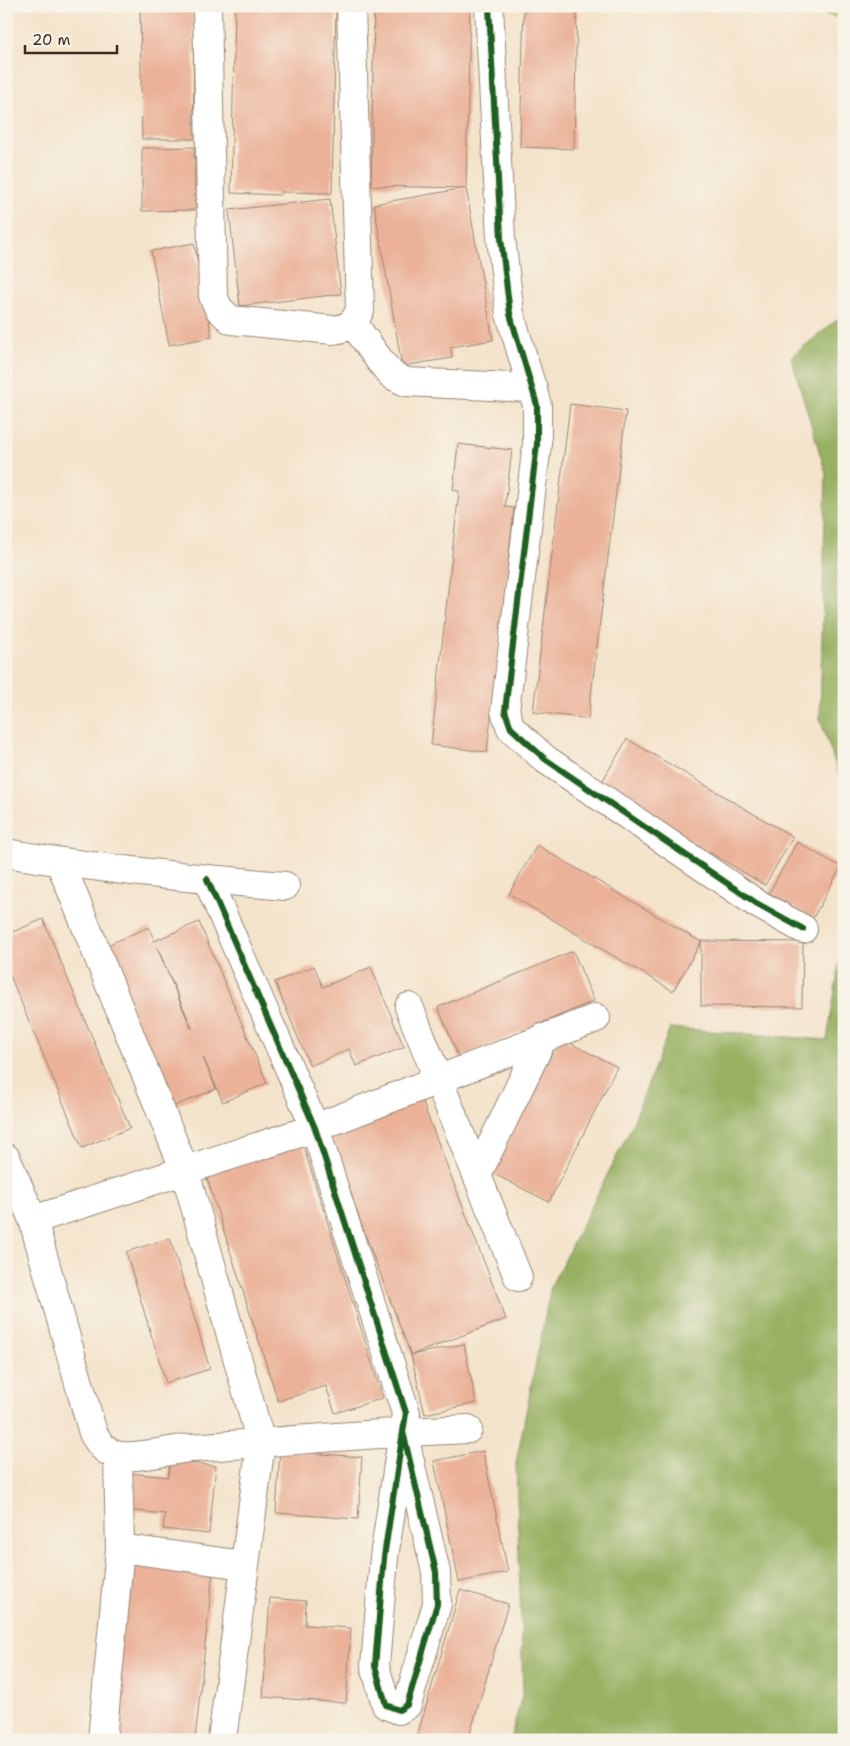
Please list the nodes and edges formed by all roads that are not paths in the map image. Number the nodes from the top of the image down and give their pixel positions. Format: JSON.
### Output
{"nodes":[{"id":1,"x":206,"y":6,"type":"edge"},
{"id":2,"x":351,"y":6,"type":"edge"},
{"id":3,"x":489,"y":6,"type":"edge"},
{"id":4,"x":353,"y":323,"type":"junction"},
{"id":5,"x":533,"y":388,"type":"junction"},
{"id":6,"x":6,"y":853,"type":"edge"},
{"id":7,"x":60,"y":862,"type":"junction"},
{"id":8,"x":207,"y":880,"type":"junction"},
{"id":9,"x":285,"y":886,"type":"dead end"},
{"id":10,"x":803,"y":929,"type":"dead end"},
{"id":11,"x":409,"y":1007,"type":"dead end"},
{"id":12,"x":596,"y":1018,"type":"dead end"},
{"id":13,"x":543,"y":1038,"type":"junction"},
{"id":14,"x":438,"y":1078,"type":"junction"},
{"id":15,"x":315,"y":1128,"type":"junction"},
{"id":16,"x":6,"y":1158,"type":"edge"},
{"id":17,"x":185,"y":1171,"type":"junction"},
{"id":18,"x":477,"y":1175,"type":"junction"},
{"id":19,"x":33,"y":1220,"type":"junction"},
{"id":20,"x":518,"y":1277,"type":"dead end"},
{"id":21,"x":468,"y":1429,"type":"dead end"},
{"id":22,"x":403,"y":1432,"type":"junction"},
{"id":23,"x":261,"y":1443,"type":"junction"},
{"id":24,"x":118,"y":1456,"type":"junction"},
{"id":25,"x":120,"y":1548,"type":"junction"},
{"id":26,"x":244,"y":1565,"type":"junction"},
{"id":27,"x":102,"y":1740,"type":"edge"},
{"id":28,"x":222,"y":1740,"type":"edge"}],
"edges":[{"from":1,"to":4,"type":"street"},
{"from":2,"to":4,"type":"street"},
{"from":3,"to":5,"type":"street"},
{"from":4,"to":5,"type":"street"},
{"from":5,"to":10,"type":"street"},
{"from":6,"to":7,"type":"street"},
{"from":7,"to":8,"type":"street"},
{"from":7,"to":17,"type":"street"},
{"from":8,"to":9,"type":"street"},
{"from":8,"to":15,"type":"street"},
{"from":11,"to":14,"type":"street"},
{"from":12,"to":13,"type":"street"},
{"from":13,"to":14,"type":"street"},
{"from":13,"to":18,"type":"street"},
{"from":14,"to":15,"type":"street"},
{"from":14,"to":18,"type":"street"},
{"from":15,"to":17,"type":"street"},
{"from":15,"to":22,"type":"street"},
{"from":16,"to":19,"type":"street"},
{"from":17,"to":19,"type":"street"},
{"from":17,"to":23,"type":"street"},
{"from":18,"to":20,"type":"street"},
{"from":19,"to":24,"type":"street"},
{"from":21,"to":22,"type":"street"},
{"from":22,"to":22,"type":"street"},
{"from":22,"to":23,"type":"street"},
{"from":23,"to":24,"type":"street"},
{"from":23,"to":26,"type":"street"},
{"from":24,"to":25,"type":"street"},
{"from":25,"to":26,"type":"street"},
{"from":25,"to":27,"type":"street"},
{"from":26,"to":28,"type":"street"}]}
